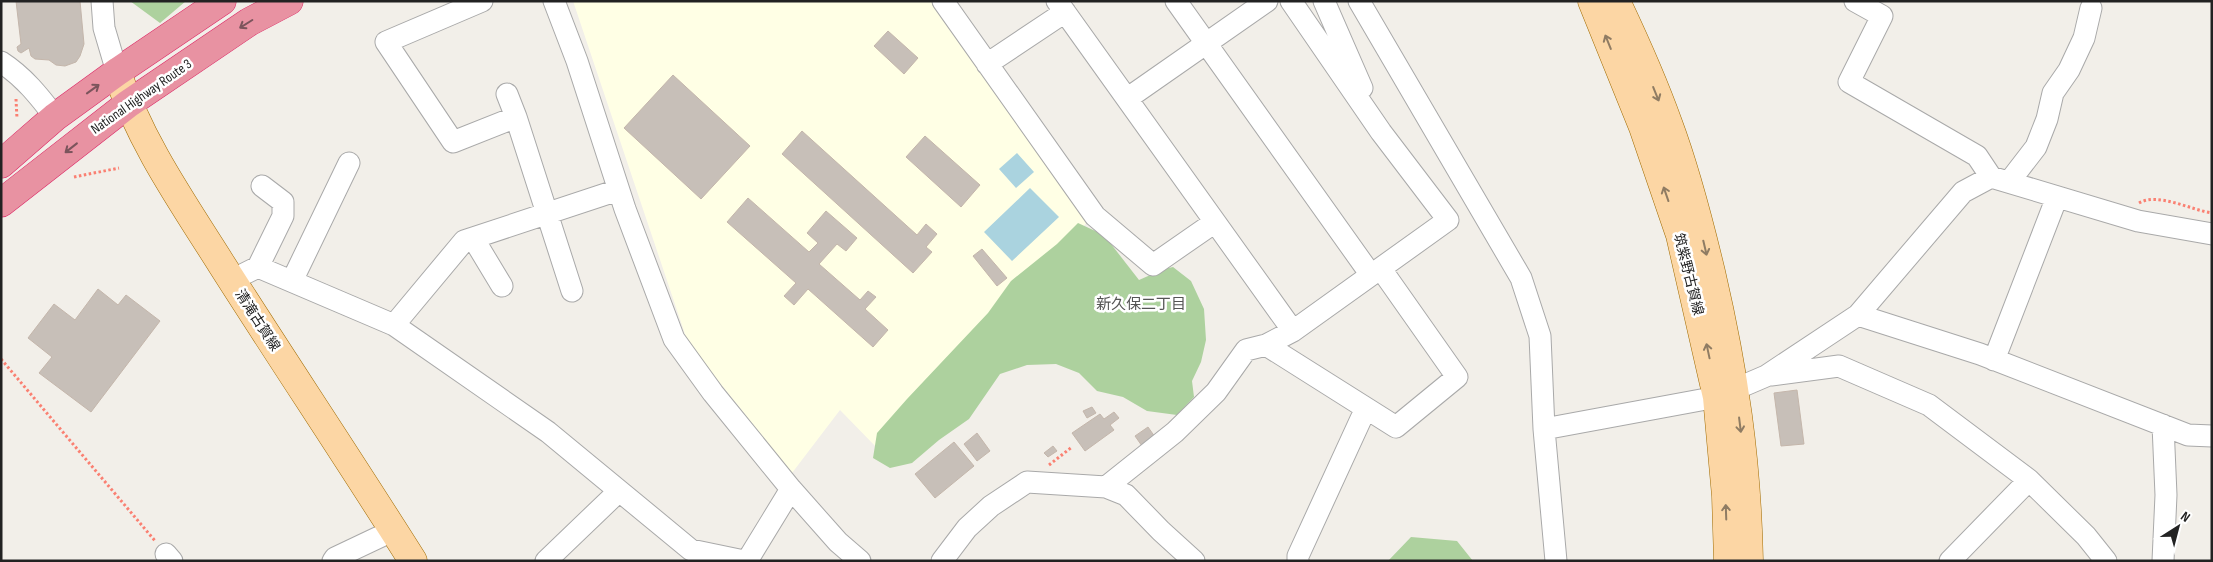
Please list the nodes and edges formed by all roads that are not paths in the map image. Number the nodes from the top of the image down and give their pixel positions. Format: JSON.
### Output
{"nodes":[{"id":1,"x":102,"y":1,"type":"edge"},
{"id":2,"x":222,"y":1,"type":"edge"},
{"id":3,"x":289,"y":1,"type":"edge"},
{"id":4,"x":482,"y":1,"type":"edge"},
{"id":5,"x":554,"y":1,"type":"edge"},
{"id":6,"x":943,"y":1,"type":"edge"},
{"id":7,"x":1176,"y":1,"type":"edge"},
{"id":8,"x":1267,"y":1,"type":"edge"},
{"id":9,"x":1291,"y":1,"type":"edge"},
{"id":10,"x":1324,"y":1,"type":"edge"},
{"id":11,"x":1359,"y":1,"type":"edge"},
{"id":12,"x":1592,"y":1,"type":"edge"},
{"id":13,"x":1616,"y":1,"type":"edge"},
{"id":14,"x":1855,"y":1,"type":"edge"},
{"id":15,"x":1061,"y":6,"type":"edge"},
{"id":16,"x":2091,"y":8,"type":"dead end"},
{"id":17,"x":1206,"y":43,"type":"junction"},
{"id":18,"x":1,"y":62,"type":"edge"},
{"id":19,"x":987,"y":64,"type":"junction"},
{"id":20,"x":117,"y":72,"type":"junction"},
{"id":21,"x":507,"y":94,"type":"dead end"},
{"id":22,"x":1128,"y":98,"type":"junction"},
{"id":23,"x":128,"y":104,"type":"junction"},
{"id":24,"x":56,"y":117,"type":"junction"},
{"id":25,"x":516,"y":117,"type":"junction"},
{"id":26,"x":1381,"y":132,"type":"junction"},
{"id":27,"x":349,"y":163,"type":"dead end"},
{"id":28,"x":1,"y":164,"type":"edge"},
{"id":29,"x":2000,"y":179,"type":"junction"},
{"id":30,"x":262,"y":186,"type":"dead end"},
{"id":31,"x":618,"y":190,"type":"junction"},
{"id":32,"x":2057,"y":197,"type":"junction"},
{"id":33,"x":1,"y":203,"type":"edge"},
{"id":34,"x":547,"y":214,"type":"junction"},
{"id":35,"x":1215,"y":222,"type":"junction"},
{"id":36,"x":2212,"y":234,"type":"edge"},
{"id":37,"x":473,"y":238,"type":"junction"},
{"id":38,"x":258,"y":267,"type":"junction"},
{"id":39,"x":1376,"y":272,"type":"junction"},
{"id":40,"x":232,"y":280,"type":"junction"},
{"id":41,"x":292,"y":281,"type":"junction"},
{"id":42,"x":502,"y":286,"type":"dead end"},
{"id":43,"x":572,"y":290,"type":"dead end"},
{"id":44,"x":1858,"y":315,"type":"junction"},
{"id":45,"x":394,"y":326,"type":"junction"},
{"id":46,"x":1293,"y":331,"type":"junction"},
{"id":47,"x":1266,"y":345,"type":"junction"},
{"id":48,"x":1994,"y":360,"type":"junction"},
{"id":49,"x":1766,"y":376,"type":"junction"},
{"id":50,"x":1726,"y":393,"type":"junction"},
{"id":51,"x":1366,"y":408,"type":"junction"},
{"id":52,"x":2162,"y":425,"type":"junction"},
{"id":53,"x":1544,"y":429,"type":"junction"},
{"id":54,"x":2212,"y":436,"type":"edge"},
{"id":55,"x":2029,"y":480,"type":"junction"},
{"id":56,"x":1106,"y":487,"type":"junction"},
{"id":57,"x":791,"y":489,"type":"junction"},
{"id":58,"x":619,"y":491,"type":"junction"},
{"id":59,"x":394,"y":530,"type":"junction"},
{"id":60,"x":333,"y":561,"type":"edge"},
{"id":61,"x":413,"y":561,"type":"edge"},
{"id":62,"x":546,"y":561,"type":"edge"},
{"id":63,"x":746,"y":561,"type":"edge"},
{"id":64,"x":860,"y":561,"type":"edge"},
{"id":65,"x":942,"y":561,"type":"edge"},
{"id":66,"x":1194,"y":561,"type":"edge"},
{"id":67,"x":1298,"y":561,"type":"edge"},
{"id":68,"x":1556,"y":561,"type":"edge"},
{"id":69,"x":1728,"y":561,"type":"edge"},
{"id":70,"x":1749,"y":561,"type":"edge"},
{"id":71,"x":1950,"y":561,"type":"edge"},
{"id":72,"x":2106,"y":561,"type":"edge"},
{"id":73,"x":2163,"y":561,"type":"edge"}],
"edges":[{"from":1,"to":20,"type":"street"},
{"from":2,"to":20,"type":"highway"},
{"from":3,"to":23,"type":"highway","name":"National Highway Route 3","one_way":true},
{"from":4,"to":25,"type":"street"},
{"from":5,"to":31,"type":"street"},
{"from":6,"to":19,"type":"street"},
{"from":7,"to":17,"type":"street"},
{"from":8,"to":17,"type":"street"},
{"from":9,"to":26,"type":"street"},
{"from":10,"to":26,"type":"street"},
{"from":11,"to":53,"type":"street"},
{"from":50,"to":12,"type":"main road","name":"筑紫野古賀線","one_way":true},
{"from":13,"to":50,"type":"main road","name":"筑紫野古賀線","one_way":true},
{"from":14,"to":29,"type":"street"},
{"from":15,"to":19,"type":"street"},
{"from":15,"to":22,"type":"street"},
{"from":16,"to":29,"type":"street"},
{"from":17,"to":22,"type":"street"},
{"from":17,"to":39,"type":"street"},
{"from":18,"to":24,"type":"street"},
{"from":19,"to":35,"type":"street"},
{"from":20,"to":23,"type":"main road","name":"清滝古賀線"},
{"from":24,"to":20,"type":"highway","one_way":true},
{"from":21,"to":25,"type":"street"},
{"from":22,"to":35,"type":"street"},
{"from":23,"to":33,"type":"highway","name":"National Highway Route 3","one_way":true},
{"from":23,"to":40,"type":"main road","name":"清滝古賀線"},
{"from":24,"to":28,"type":"highway"},
{"from":25,"to":34,"type":"street"},
{"from":26,"to":39,"type":"street"},
{"from":27,"to":41,"type":"street"},
{"from":29,"to":32,"type":"street"},
{"from":29,"to":44,"type":"street"},
{"from":30,"to":38,"type":"street"},
{"from":31,"to":34,"type":"street"},
{"from":31,"to":57,"type":"street"},
{"from":32,"to":36,"type":"street"},
{"from":32,"to":48,"type":"street"},
{"from":34,"to":37,"type":"street"},
{"from":34,"to":43,"type":"street"},
{"from":35,"to":46,"type":"street"},
{"from":37,"to":42,"type":"street"},
{"from":37,"to":45,"type":"street"},
{"from":38,"to":40,"type":"street"},
{"from":38,"to":41,"type":"street"},
{"from":39,"to":46,"type":"street"},
{"from":39,"to":51,"type":"street"},
{"from":40,"to":59,"type":"main road","name":"清滝古賀線"},
{"from":41,"to":45,"type":"street"},
{"from":44,"to":48,"type":"street"},
{"from":44,"to":49,"type":"street"},
{"from":45,"to":58,"type":"street"},
{"from":46,"to":47,"type":"street"},
{"from":47,"to":51,"type":"street"},
{"from":47,"to":56,"type":"street"},
{"from":48,"to":52,"type":"street"},
{"from":49,"to":50,"type":"street"},
{"from":49,"to":55,"type":"street"},
{"from":50,"to":53,"type":"street"},
{"from":69,"to":50,"type":"main road","name":"筑紫野古賀線","one_way":true},
{"from":50,"to":70,"type":"main road","name":"筑紫野古賀線","one_way":true},
{"from":51,"to":67,"type":"street"},
{"from":52,"to":54,"type":"street"},
{"from":52,"to":73,"type":"street"},
{"from":53,"to":68,"type":"street"},
{"from":55,"to":71,"type":"street"},
{"from":55,"to":72,"type":"street"},
{"from":56,"to":65,"type":"street"},
{"from":56,"to":66,"type":"street"},
{"from":57,"to":63,"type":"street"},
{"from":57,"to":64,"type":"street"},
{"from":58,"to":62,"type":"street"},
{"from":58,"to":63,"type":"street"},
{"from":59,"to":60,"type":"street"},
{"from":59,"to":61,"type":"main road","name":"清滝古賀線"}]}
